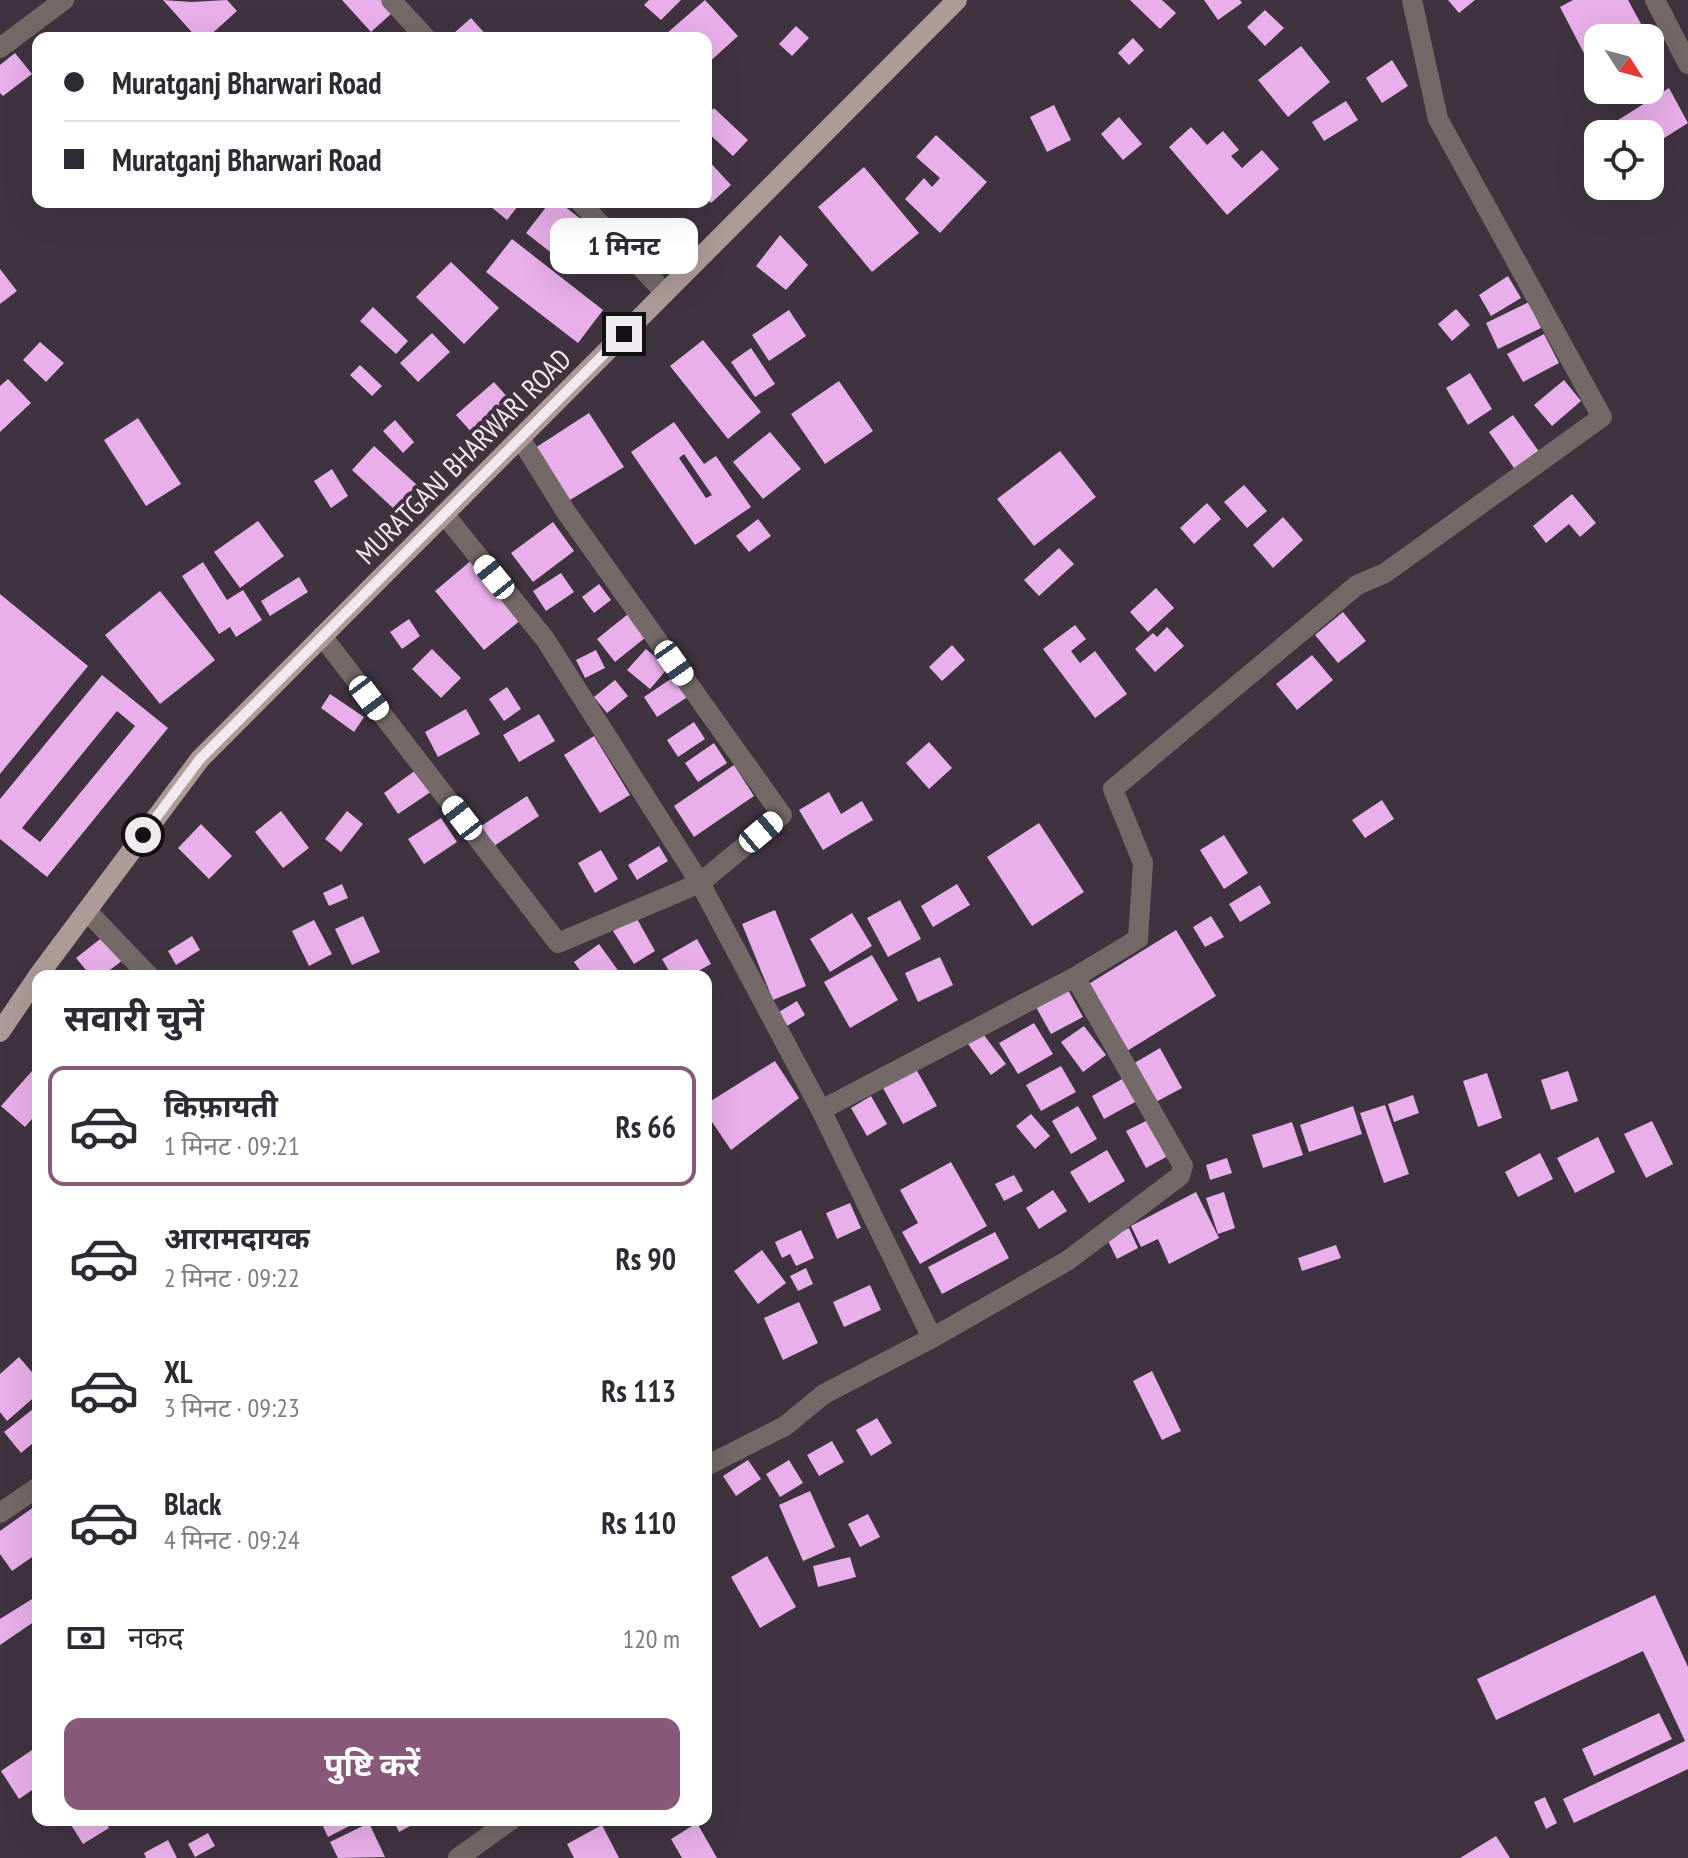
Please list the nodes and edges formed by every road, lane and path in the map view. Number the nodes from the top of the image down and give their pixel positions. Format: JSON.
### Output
{"nodes":[{"id":1,"x":64,"y":0,"type":"edge"},
{"id":2,"x":391,"y":0,"type":"edge"},
{"id":3,"x":957,"y":0,"type":"edge"},
{"id":4,"x":1412,"y":0,"type":"edge"},
{"id":5,"x":1655,"y":0,"type":"edge"},
{"id":6,"x":420,"y":32,"type":"edge"},
{"id":7,"x":0,"y":48,"type":"edge"},
{"id":8,"x":1688,"y":64,"type":"edge"},
{"id":9,"x":586,"y":208,"type":"edge"},
{"id":10,"x":665,"y":293,"type":"junction"},
{"id":11,"x":520,"y":438,"type":"junction"},
{"id":12,"x":444,"y":514,"type":"junction"},
{"id":13,"x":322,"y":636,"type":"junction"},
{"id":14,"x":700,"y":883,"type":"junction"},
{"id":15,"x":87,"y":911,"type":"junction"},
{"id":16,"x":43,"y":970,"type":"edge"},
{"id":17,"x":143,"y":970,"type":"edge"},
{"id":18,"x":1075,"y":977,"type":"junction"},
{"id":19,"x":32,"y":985,"type":"edge"},
{"id":20,"x":0,"y":1032,"type":"edge"},
{"id":21,"x":821,"y":1110,"type":"junction"},
{"id":22,"x":932,"y":1338,"type":"junction"},
{"id":23,"x":712,"y":1463,"type":"edge"},
{"id":24,"x":32,"y":1491,"type":"edge"},
{"id":25,"x":0,"y":1513,"type":"edge"},
{"id":26,"x":503,"y":1826,"type":"edge"},
{"id":27,"x":458,"y":1858,"type":"edge"}],
"edges":[{"from":1,"to":7,"type":"street"},
{"from":2,"to":6,"type":"street"},
{"from":3,"to":10,"type":"main road","name":"MURATGANJ BHARWARI ROAD"},
{"from":4,"to":18,"type":"street"},
{"from":5,"to":8,"type":"street"},
{"from":9,"to":10,"type":"street"},
{"from":10,"to":11,"type":"main road","name":"MURATGANJ BHARWARI ROAD"},
{"from":11,"to":12,"type":"main road","name":"MURATGANJ BHARWARI ROAD"},
{"from":11,"to":14,"type":"street"},
{"from":12,"to":13,"type":"main road","name":"MURATGANJ BHARWARI ROAD"},
{"from":12,"to":14,"type":"street"},
{"from":13,"to":14,"type":"street"},
{"from":13,"to":15,"type":"main road","name":"MURATGANJ BHARWARI ROAD"},
{"from":14,"to":21,"type":"street"},
{"from":15,"to":16,"type":"main road","name":"MURATGANJ BHARWARI ROAD"},
{"from":15,"to":17,"type":"street"},
{"from":18,"to":21,"type":"street"},
{"from":18,"to":22,"type":"street"},
{"from":19,"to":20,"type":"main road","name":"MURATGANJ BHARWARI ROAD"},
{"from":21,"to":22,"type":"street"},
{"from":22,"to":23,"type":"street"},
{"from":24,"to":25,"type":"street"},
{"from":26,"to":27,"type":"street"}]}
